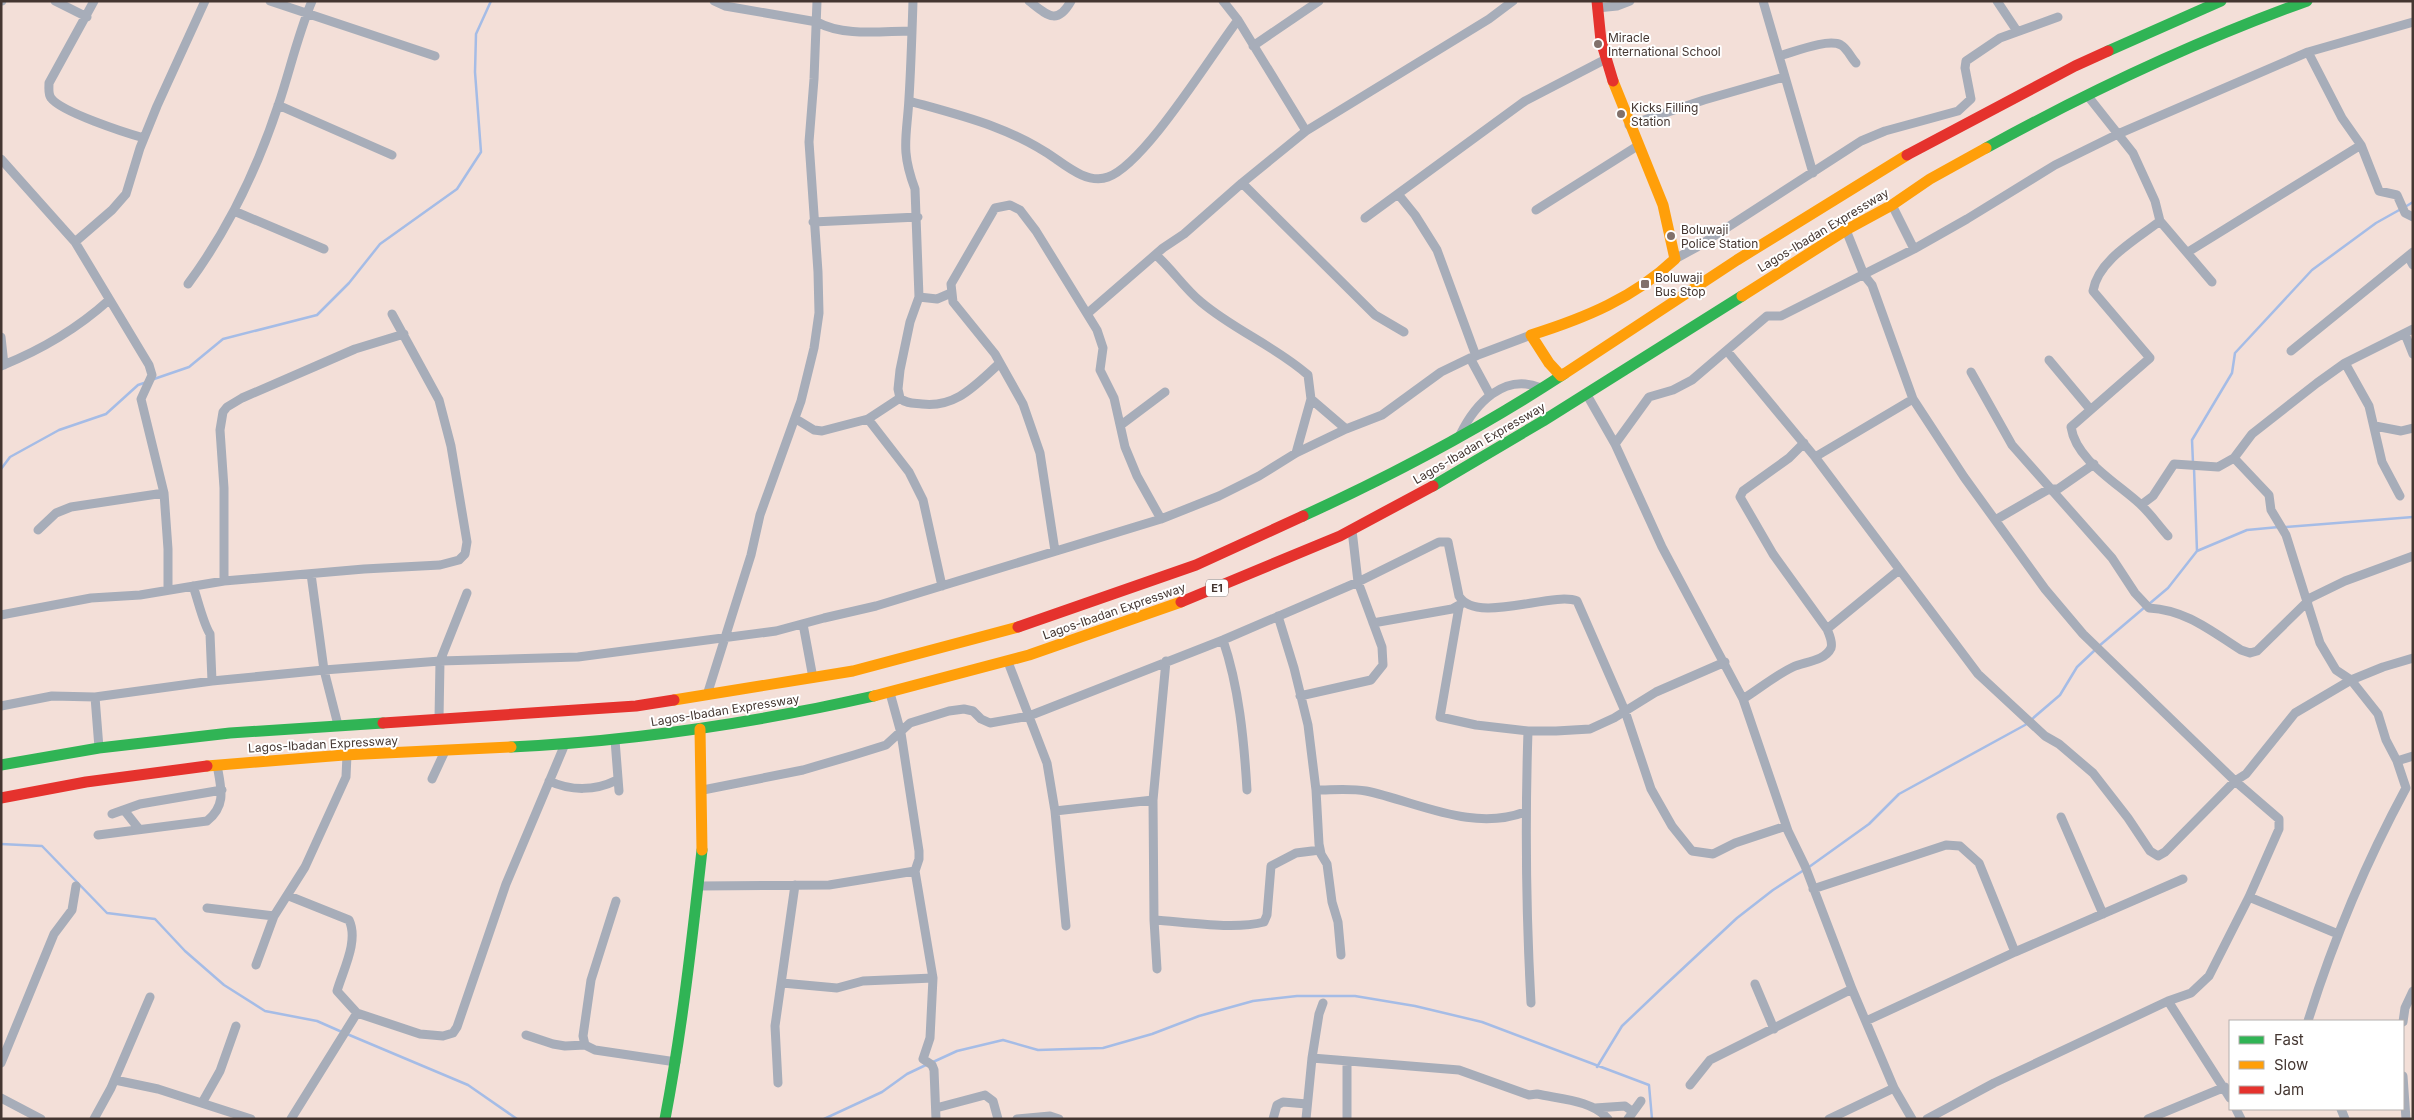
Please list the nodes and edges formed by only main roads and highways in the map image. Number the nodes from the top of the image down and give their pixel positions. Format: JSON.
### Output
{"nodes":[{"id":1,"x":2221,"y":1,"type":"edge"},
{"id":2,"x":2307,"y":1,"type":"edge"},
{"id":3,"x":1597,"y":4,"type":"edge"},
{"id":4,"x":1560,"y":376,"type":"junction"},
{"id":5,"x":700,"y":730,"type":"junction"},
{"id":6,"x":1,"y":765,"type":"edge"},
{"id":7,"x":1,"y":798,"type":"edge"},
{"id":8,"x":665,"y":1119,"type":"edge"}],
"edges":[{"from":1,"to":4,"type":"main road","name":"Lagos-Ibadan Expressway","number":"E1"},
{"from":2,"to":5,"type":"main road","name":"Lagos-Ibadan Expressway","number":"E1"},
{"from":3,"to":4,"type":"main road"},
{"from":4,"to":6,"type":"main road","name":"Lagos-Ibadan Expressway","number":"E1"},
{"from":5,"to":7,"type":"main road","name":"Lagos-Ibadan Expressway","number":"E1"},
{"from":5,"to":8,"type":"main road"}]}
